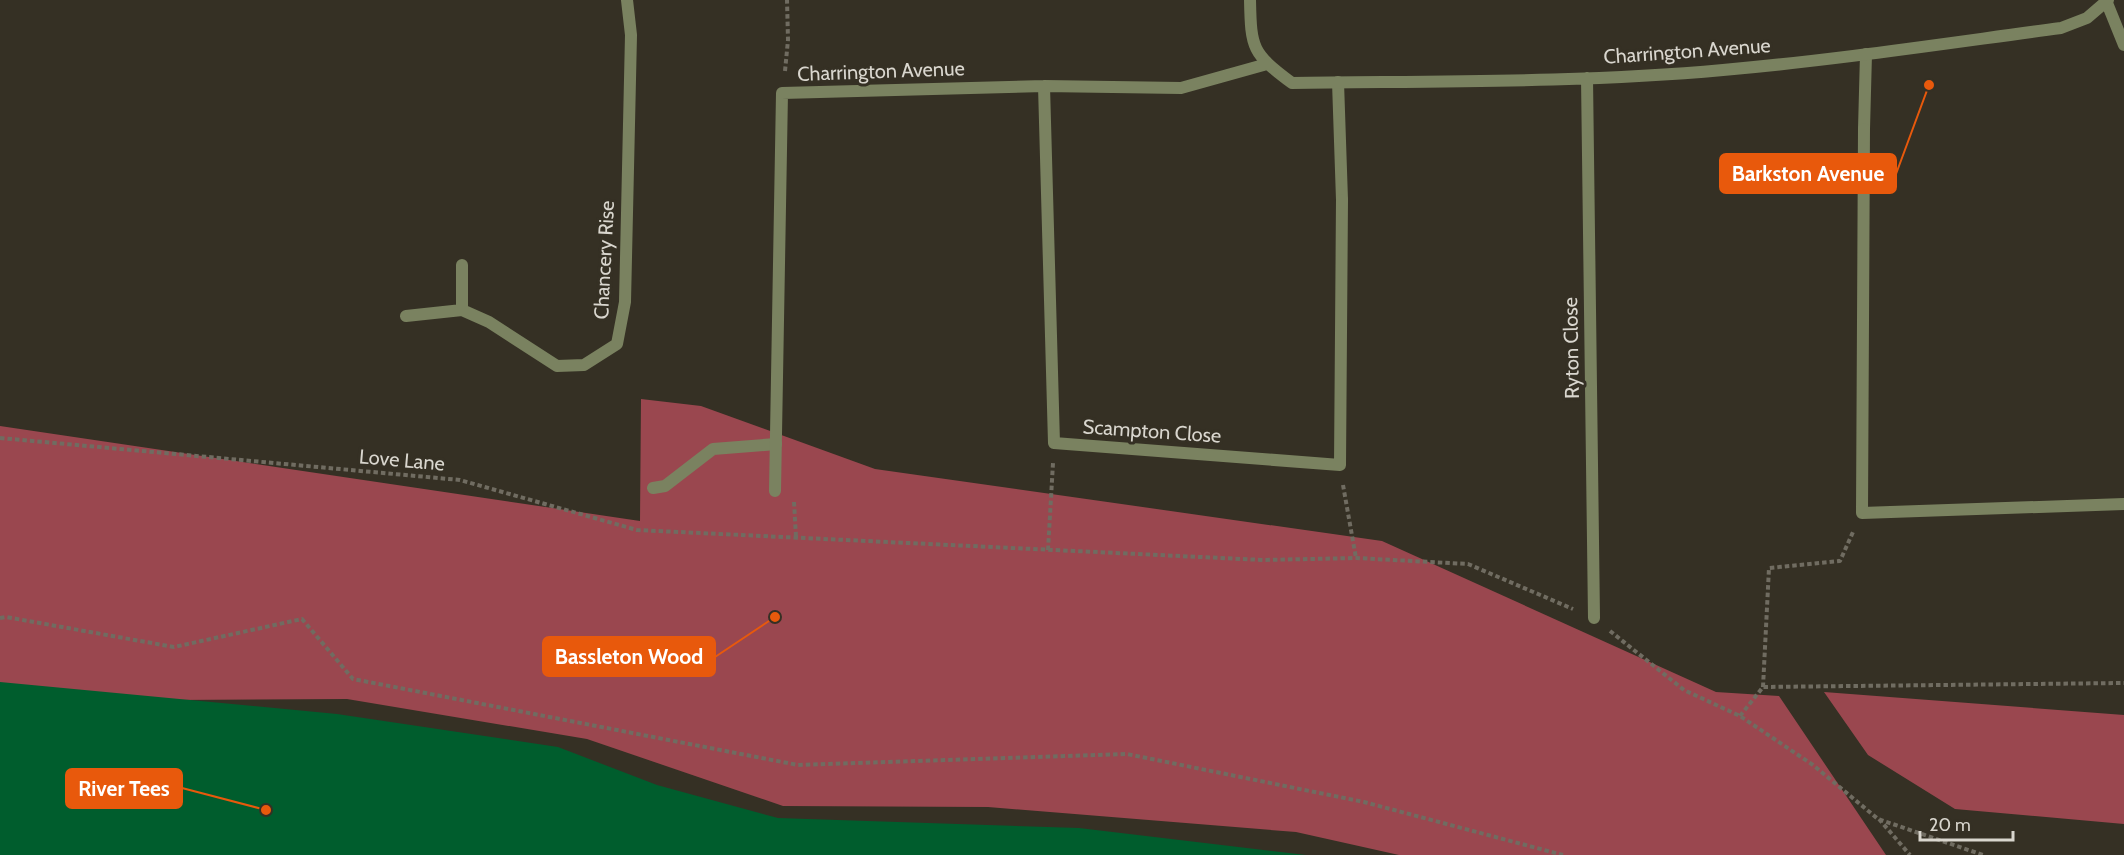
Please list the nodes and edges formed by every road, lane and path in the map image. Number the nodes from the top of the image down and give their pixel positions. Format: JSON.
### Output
{"nodes":[{"id":1,"x":627,"y":0,"type":"edge"},
{"id":2,"x":787,"y":0,"type":"edge"},
{"id":3,"x":1250,"y":0,"type":"edge"},
{"id":4,"x":2108,"y":1,"type":"edge"},
{"id":5,"x":2124,"y":45,"type":"edge"},
{"id":6,"x":1866,"y":54,"type":"junction"},
{"id":7,"x":1267,"y":64,"type":"junction"},
{"id":8,"x":1587,"y":78,"type":"junction"},
{"id":9,"x":1338,"y":82,"type":"junction"},
{"id":10,"x":1044,"y":86,"type":"junction"},
{"id":11,"x":782,"y":93,"type":"junction"},
{"id":12,"x":1818,"y":167,"type":"dead end"},
{"id":13,"x":1864,"y":168,"type":"junction"},
{"id":14,"x":462,"y":265,"type":"dead end"},
{"id":15,"x":462,"y":310,"type":"junction"},
{"id":16,"x":406,"y":316,"type":"dead end"},
{"id":17,"x":0,"y":438,"type":"edge"},
{"id":18,"x":1054,"y":443,"type":"junction"},
{"id":19,"x":776,"y":444,"type":"junction"},
{"id":20,"x":1340,"y":465,"type":"junction"},
{"id":21,"x":653,"y":488,"type":"dead end"},
{"id":22,"x":775,"y":491,"type":"dead end"},
{"id":23,"x":2124,"y":504,"type":"edge"},
{"id":24,"x":1862,"y":513,"type":"junction"},
{"id":25,"x":1048,"y":549,"type":"junction"},
{"id":26,"x":1356,"y":558,"type":"junction"},
{"id":27,"x":0,"y":618,"type":"edge"},
{"id":28,"x":1594,"y":618,"type":"junction"},
{"id":29,"x":2124,"y":683,"type":"edge"},
{"id":30,"x":1763,"y":687,"type":"junction"},
{"id":31,"x":1740,"y":716,"type":"junction"},
{"id":32,"x":1878,"y":819,"type":"junction"},
{"id":33,"x":1563,"y":855,"type":"edge"},
{"id":34,"x":1910,"y":855,"type":"edge"},
{"id":35,"x":1983,"y":855,"type":"edge"}],
"edges":[{"from":1,"to":15,"type":"street","name":"Chancery Rise"},
{"from":2,"to":11,"type":"path"},
{"from":3,"to":7,"type":"street","name":"Charrington Avenue"},
{"from":4,"to":5,"type":"street"},
{"from":4,"to":6,"type":"street","name":"Charrington Avenue"},
{"from":6,"to":8,"type":"street","name":"Charrington Avenue"},
{"from":6,"to":13,"type":"street"},
{"from":7,"to":9,"type":"street","name":"Charrington Avenue"},
{"from":7,"to":10,"type":"street","name":"Charrington Avenue"},
{"from":8,"to":9,"type":"street","name":"Charrington Avenue"},
{"from":8,"to":28,"type":"street","name":"Ryton Close"},
{"from":9,"to":20,"type":"street"},
{"from":10,"to":11,"type":"street","name":"Charrington Avenue"},
{"from":10,"to":18,"type":"street","name":"Scampton Close"},
{"from":11,"to":19,"type":"street","name":"Charrington Avenue"},
{"from":12,"to":13,"type":"street"},
{"from":13,"to":24,"type":"street"},
{"from":14,"to":15,"type":"street"},
{"from":15,"to":16,"type":"street"},
{"from":17,"to":25,"type":"path","name":"Love Lane"},
{"from":18,"to":20,"type":"street","name":"Scampton Close"},
{"from":18,"to":25,"type":"path"},
{"from":19,"to":21,"type":"street"},
{"from":19,"to":22,"type":"street","name":"Charrington Avenue"},
{"from":20,"to":26,"type":"path"},
{"from":23,"to":24,"type":"street"},
{"from":24,"to":30,"type":"path"},
{"from":25,"to":26,"type":"path","name":"Love Lane"},
{"from":26,"to":28,"type":"path","name":"Love Lane"},
{"from":27,"to":33,"type":"path"},
{"from":28,"to":31,"type":"path","name":"Love Lane"},
{"from":29,"to":30,"type":"path"},
{"from":30,"to":31,"type":"path"},
{"from":31,"to":32,"type":"path","name":"Love Lane"},
{"from":32,"to":34,"type":"path"},
{"from":32,"to":35,"type":"path"}]}
